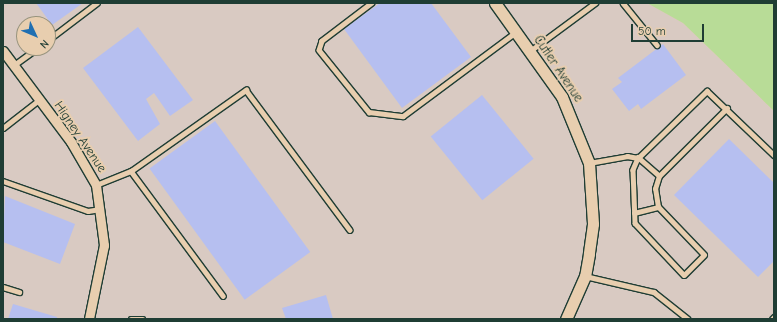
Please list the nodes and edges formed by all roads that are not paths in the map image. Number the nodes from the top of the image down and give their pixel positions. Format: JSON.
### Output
{"nodes":[{"id":1,"x":97,"y":3,"type":"edge"},
{"id":2,"x":372,"y":3,"type":"edge"},
{"id":3,"x":495,"y":3,"type":"edge"},
{"id":4,"x":595,"y":3,"type":"edge"},
{"id":5,"x":623,"y":3,"type":"edge"},
{"id":6,"x":516,"y":32,"type":"junction"},
{"id":7,"x":56,"y":34,"type":"edge"},
{"id":8,"x":656,"y":45,"type":"dead end"},
{"id":9,"x":3,"y":51,"type":"edge"},
{"id":10,"x":530,"y":51,"type":"junction"},
{"id":11,"x":26,"y":56,"type":"edge"},
{"id":12,"x":14,"y":65,"type":"junction"},
{"id":13,"x":39,"y":100,"type":"junction"},
{"id":14,"x":727,"y":108,"type":"junction"},
{"id":15,"x":3,"y":120,"type":"edge"},
{"id":16,"x":5,"y":126,"type":"edge"},
{"id":17,"x":774,"y":155,"type":"edge"},
{"id":18,"x":638,"y":158,"type":"junction"},
{"id":19,"x":589,"y":163,"type":"junction"},
{"id":20,"x":131,"y":171,"type":"junction"},
{"id":21,"x":659,"y":176,"type":"junction"},
{"id":22,"x":3,"y":181,"type":"edge"},
{"id":23,"x":96,"y":185,"type":"junction"},
{"id":24,"x":658,"y":207,"type":"junction"},
{"id":25,"x":102,"y":209,"type":"junction"},
{"id":26,"x":634,"y":213,"type":"junction"},
{"id":27,"x":350,"y":230,"type":"dead end"},
{"id":28,"x":585,"y":276,"type":"junction"},
{"id":29,"x":3,"y":287,"type":"edge"},
{"id":30,"x":19,"y":292,"type":"dead end"},
{"id":31,"x":224,"y":296,"type":"dead end"},
{"id":32,"x":774,"y":317,"type":"edge"},
{"id":33,"x":89,"y":319,"type":"edge"},
{"id":34,"x":131,"y":319,"type":"edge"},
{"id":35,"x":143,"y":319,"type":"edge"},
{"id":36,"x":566,"y":319,"type":"edge"},
{"id":37,"x":688,"y":319,"type":"edge"},
{"id":38,"x":772,"y":319,"type":"edge"}],
"edges":[{"from":1,"to":7,"type":"lane"},
{"from":2,"to":6,"type":"lane"},
{"from":3,"to":6,"type":"street","name":"Cutler Avenue"},
{"from":4,"to":10,"type":"lane"},
{"from":5,"to":8,"type":"lane"},
{"from":6,"to":10,"type":"street","name":"Cutler Avenue"},
{"from":9,"to":12,"type":"street","name":"Higney Avenue"},
{"from":10,"to":19,"type":"street","name":"Cutler Avenue"},
{"from":11,"to":12,"type":"lane"},
{"from":12,"to":13,"type":"street","name":"Higney Avenue"},
{"from":13,"to":16,"type":"lane"},
{"from":13,"to":23,"type":"street","name":"Higney Avenue"},
{"from":14,"to":17,"type":"lane"},
{"from":14,"to":18,"type":"lane"},
{"from":14,"to":21,"type":"lane"},
{"from":15,"to":16,"type":"lane"},
{"from":18,"to":19,"type":"lane"},
{"from":18,"to":21,"type":"lane"},
{"from":18,"to":26,"type":"lane"},
{"from":19,"to":28,"type":"street","name":"Cutler Avenue"},
{"from":20,"to":23,"type":"lane"},
{"from":20,"to":27,"type":"lane"},
{"from":20,"to":31,"type":"lane"},
{"from":21,"to":24,"type":"lane"},
{"from":22,"to":25,"type":"lane"},
{"from":23,"to":25,"type":"street","name":"Higney Avenue"},
{"from":24,"to":26,"type":"lane"},
{"from":24,"to":26,"type":"lane"},
{"from":25,"to":33,"type":"street","name":"Higney Avenue"},
{"from":28,"to":36,"type":"street","name":"Cutler Avenue"},
{"from":28,"to":37,"type":"lane"},
{"from":29,"to":30,"type":"lane"},
{"from":32,"to":38,"type":"lane"},
{"from":34,"to":35,"type":"lane"}]}
